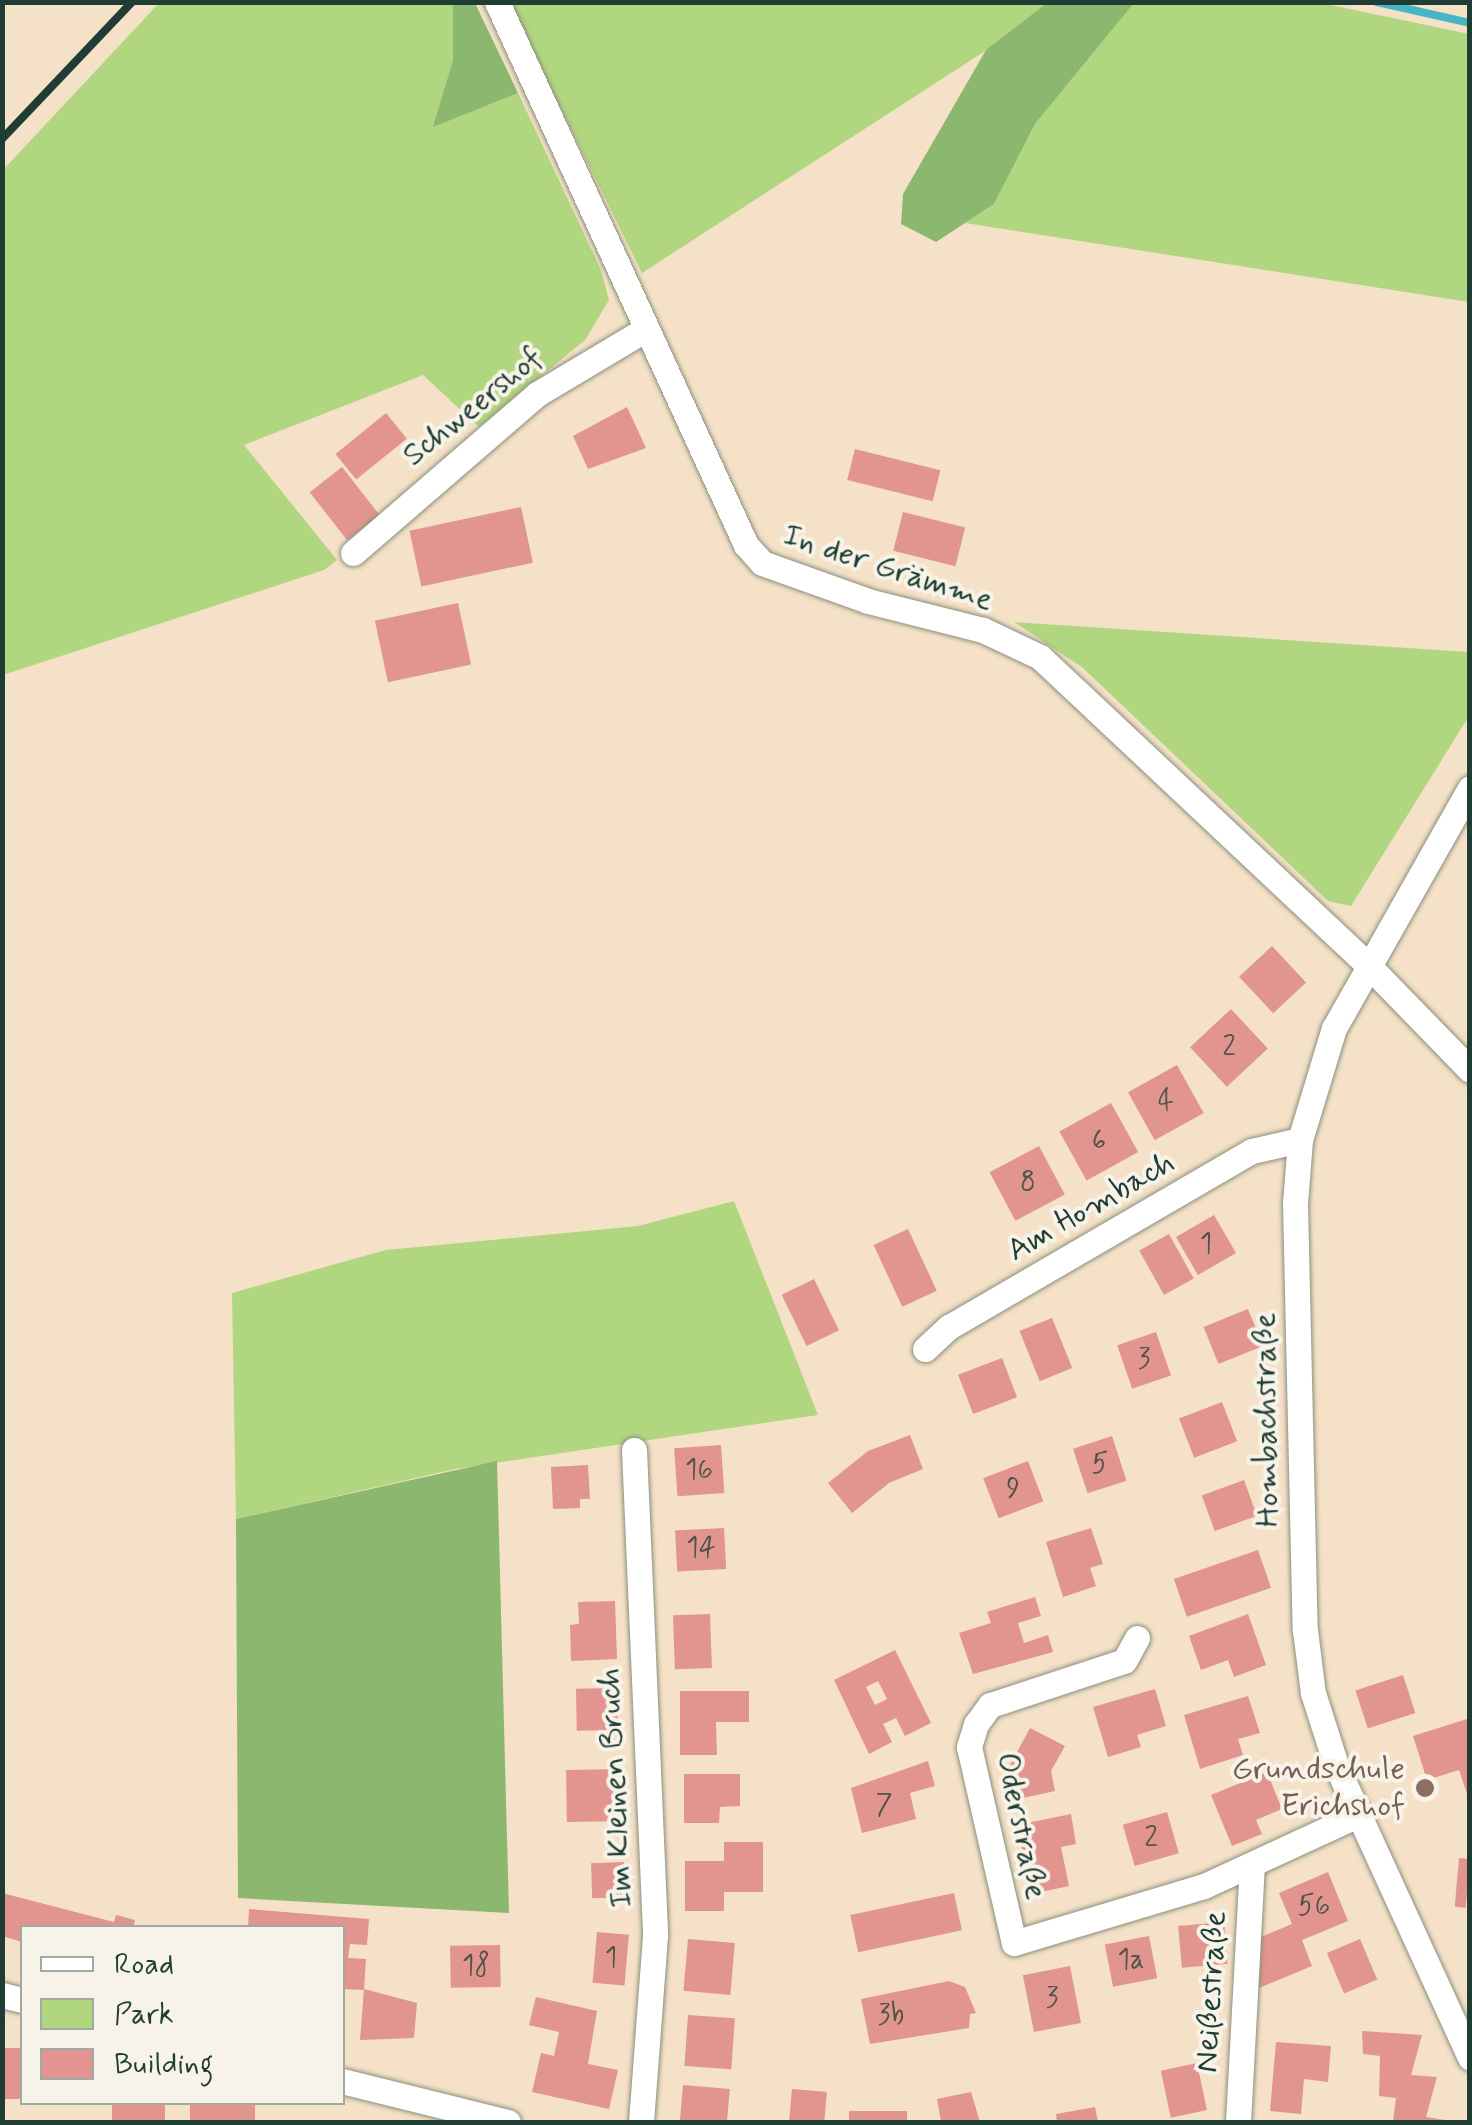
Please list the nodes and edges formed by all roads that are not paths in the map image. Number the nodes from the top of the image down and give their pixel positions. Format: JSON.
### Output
{"nodes":[{"id":1,"x":497,"y":2,"type":"edge"},
{"id":2,"x":646,"y":329,"type":"junction"},
{"id":3,"x":353,"y":553,"type":"dead end"},
{"id":4,"x":1470,"y":788,"type":"edge"},
{"id":5,"x":1368,"y":965,"type":"junction"},
{"id":6,"x":1470,"y":1070,"type":"edge"},
{"id":7,"x":1300,"y":1140,"type":"junction"},
{"id":8,"x":925,"y":1349,"type":"dead end"},
{"id":9,"x":634,"y":1450,"type":"dead end"},
{"id":10,"x":1137,"y":1638,"type":"dead end"},
{"id":11,"x":1360,"y":1814,"type":"junction"},
{"id":12,"x":1252,"y":1866,"type":"junction"},
{"id":13,"x":1470,"y":2058,"type":"edge"},
{"id":14,"x":345,"y":2082,"type":"edge"},
{"id":15,"x":482,"y":2119,"type":"edge"},
{"id":16,"x":508,"y":2122,"type":"edge"},
{"id":17,"x":641,"y":2122,"type":"edge"},
{"id":18,"x":1238,"y":2122,"type":"edge"}],
"edges":[{"from":1,"to":2,"type":"street","name":"In der Grämme"},
{"from":2,"to":3,"type":"street","name":"Schweershof"},
{"from":2,"to":5,"type":"street","name":"In der Grämme"},
{"from":4,"to":5,"type":"street","name":"Hombachstraße"},
{"from":5,"to":6,"type":"street","name":"In der Grämme"},
{"from":5,"to":7,"type":"street","name":"Hombachstraße"},
{"from":7,"to":8,"type":"street","name":"Am Hombach"},
{"from":7,"to":11,"type":"street","name":"Hombachstraße"},
{"from":9,"to":17,"type":"street","name":"Im Kleinen Bruch"},
{"from":10,"to":12,"type":"street","name":"Oderstraße"},
{"from":11,"to":12,"type":"street","name":"Oderstraße"},
{"from":11,"to":13,"type":"street","name":"Hombachstraße"},
{"from":12,"to":18,"type":"street","name":"Neißestraße"},
{"from":14,"to":15,"type":"street"},
{"from":15,"to":16,"type":"street"}]}
